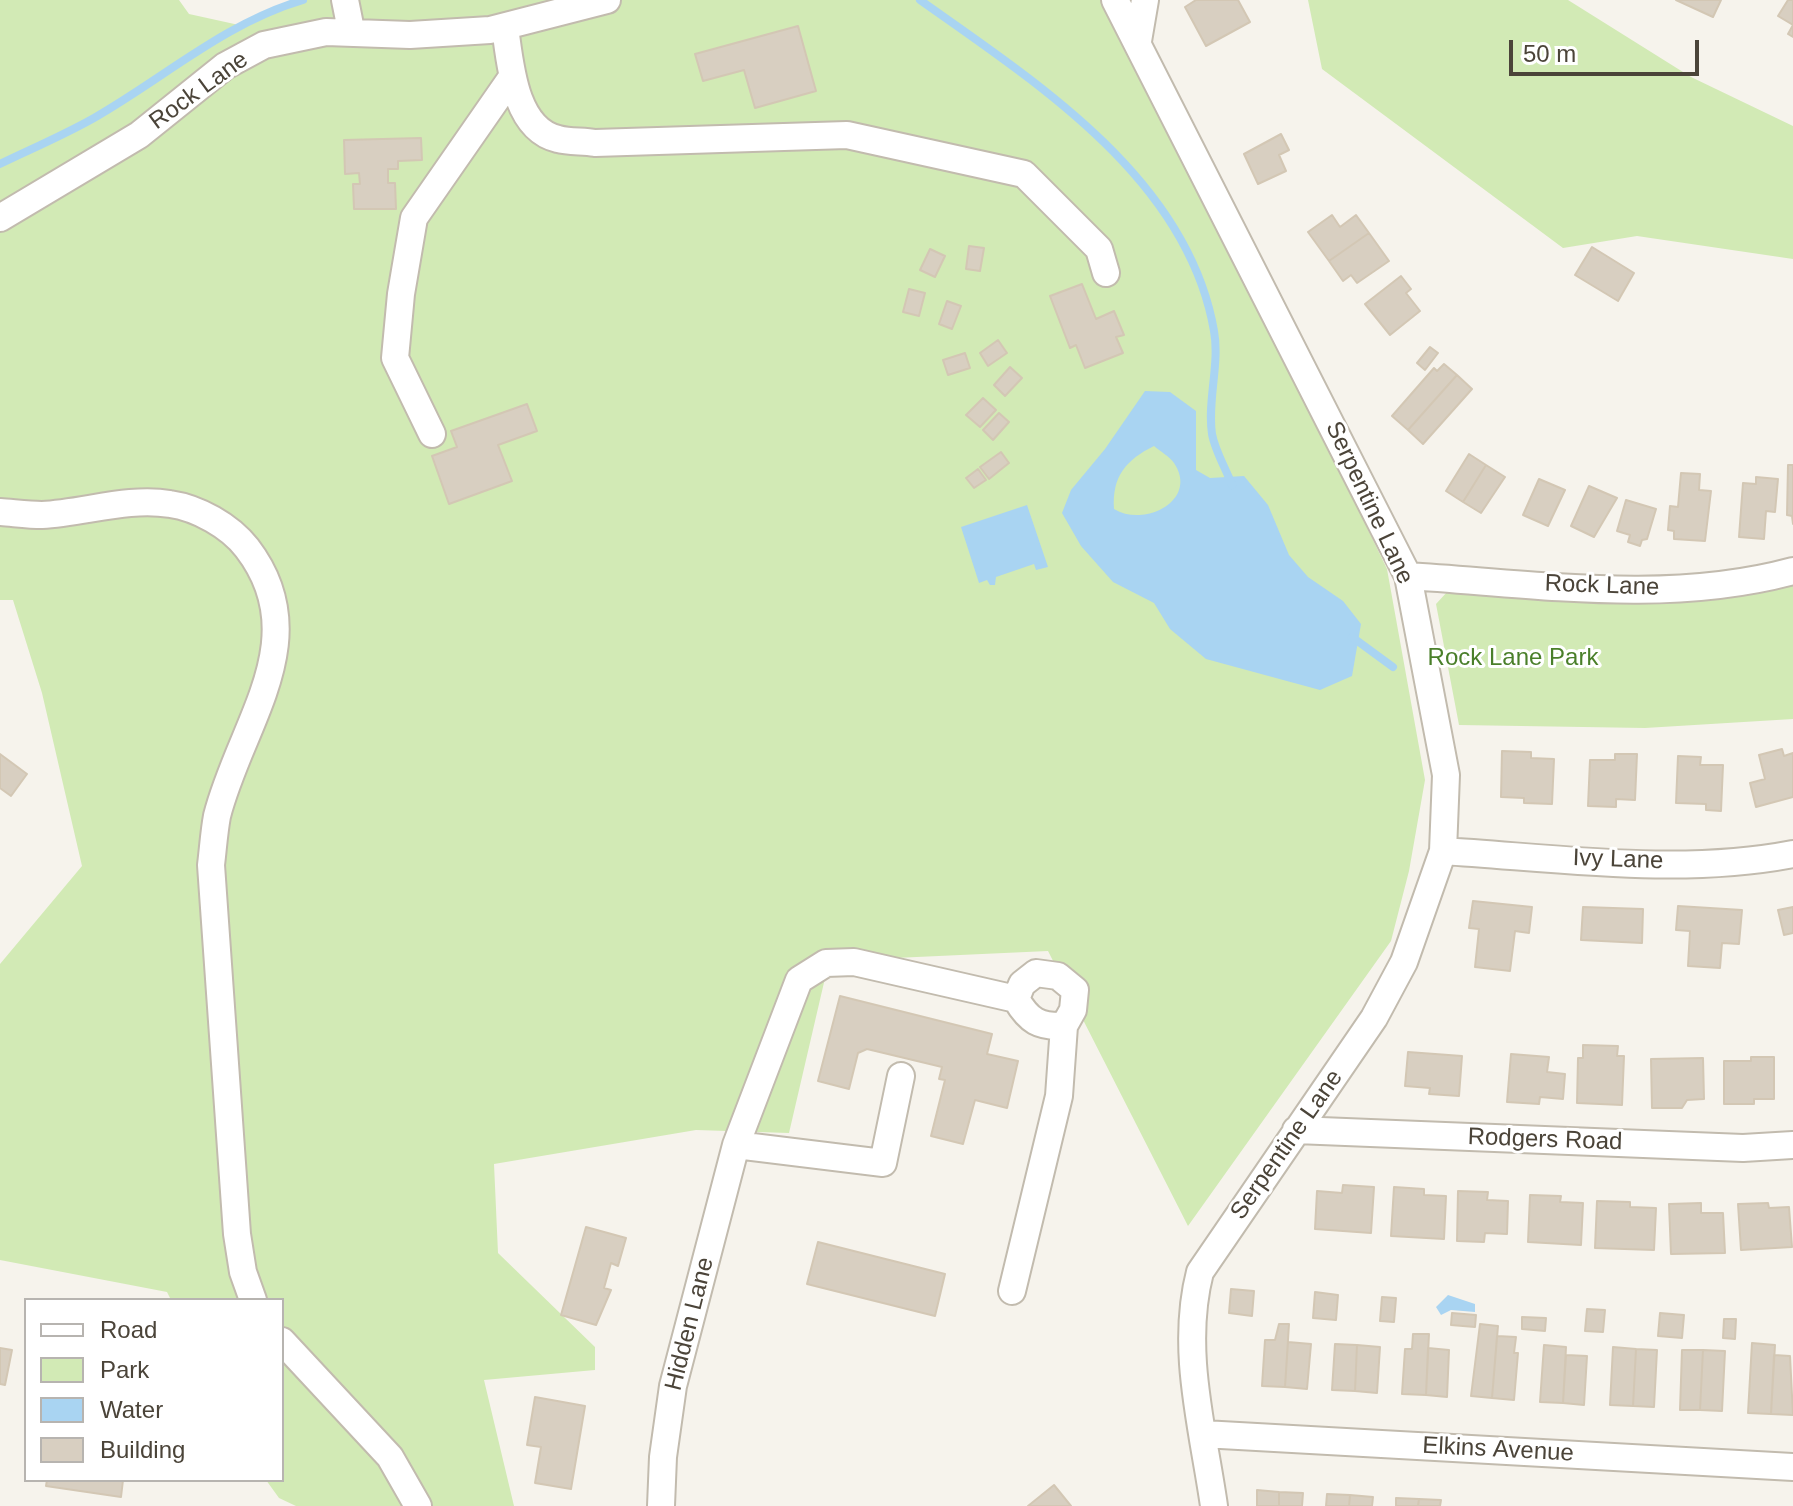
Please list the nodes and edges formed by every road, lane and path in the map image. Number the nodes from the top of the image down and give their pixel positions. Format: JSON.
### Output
{"nodes":[{"id":1,"x":607,"y":0,"type":"edge"},
{"id":2,"x":1115,"y":0,"type":"edge"},
{"id":3,"x":1145,"y":0,"type":"edge"},
{"id":4,"x":348,"y":15,"type":"edge"},
{"id":5,"x":505,"y":27,"type":"junction"},
{"id":6,"x":1138,"y":41,"type":"junction"},
{"id":7,"x":512,"y":77,"type":"junction"},
{"id":8,"x":0,"y":218,"type":"edge"},
{"id":9,"x":1106,"y":273,"type":"dead end"},
{"id":10,"x":432,"y":434,"type":"dead end"},
{"id":11,"x":0,"y":512,"type":"edge"},
{"id":12,"x":1793,"y":571,"type":"edge"},
{"id":13,"x":1408,"y":576,"type":"junction"},
{"id":14,"x":1443,"y":851,"type":"junction"},
{"id":15,"x":1793,"y":854,"type":"edge"},
{"id":16,"x":1016,"y":999,"type":"junction"},
{"id":17,"x":1064,"y":1026,"type":"junction"},
{"id":18,"x":901,"y":1076,"type":"dead end"},
{"id":19,"x":1296,"y":1130,"type":"junction"},
{"id":20,"x":736,"y":1145,"type":"junction"},
{"id":21,"x":1793,"y":1145,"type":"edge"},
{"id":22,"x":1012,"y":1291,"type":"dead end"},
{"id":23,"x":252,"y":1298,"type":"edge"},
{"id":24,"x":284,"y":1343,"type":"edge"},
{"id":25,"x":1203,"y":1434,"type":"junction"},
{"id":26,"x":1793,"y":1467,"type":"edge"},
{"id":27,"x":418,"y":1506,"type":"edge"},
{"id":28,"x":661,"y":1506,"type":"edge"},
{"id":29,"x":1214,"y":1506,"type":"edge"}],
"edges":[{"from":1,"to":5,"type":"street","name":"Rock Lane"},
{"from":2,"to":6,"type":"street"},
{"from":3,"to":6,"type":"street"},
{"from":4,"to":5,"type":"street","name":"Rock Lane"},
{"from":4,"to":8,"type":"street","name":"Rock Lane"},
{"from":5,"to":7,"type":"street"},
{"from":6,"to":13,"type":"street","name":"Serpentine Lane"},
{"from":7,"to":9,"type":"street"},
{"from":7,"to":10,"type":"street"},
{"from":11,"to":23,"type":"street"},
{"from":12,"to":13,"type":"street","name":"Rock Lane"},
{"from":13,"to":14,"type":"street","name":"Serpentine Lane"},
{"from":14,"to":15,"type":"street","name":"Ivy Lane"},
{"from":14,"to":19,"type":"street","name":"Serpentine Lane"},
{"from":16,"to":17,"type":"street"},
{"from":16,"to":17,"type":"street"},
{"from":16,"to":20,"type":"street","name":"Hidden Lane"},
{"from":17,"to":22,"type":"street"},
{"from":18,"to":20,"type":"street"},
{"from":19,"to":21,"type":"street","name":"Rodgers Road"},
{"from":19,"to":25,"type":"street","name":"Serpentine Lane"},
{"from":20,"to":28,"type":"street","name":"Hidden Lane"},
{"from":24,"to":27,"type":"street"},
{"from":25,"to":26,"type":"street","name":"Elkins Avenue"},
{"from":25,"to":29,"type":"street","name":"Serpentine Lane"}]}
